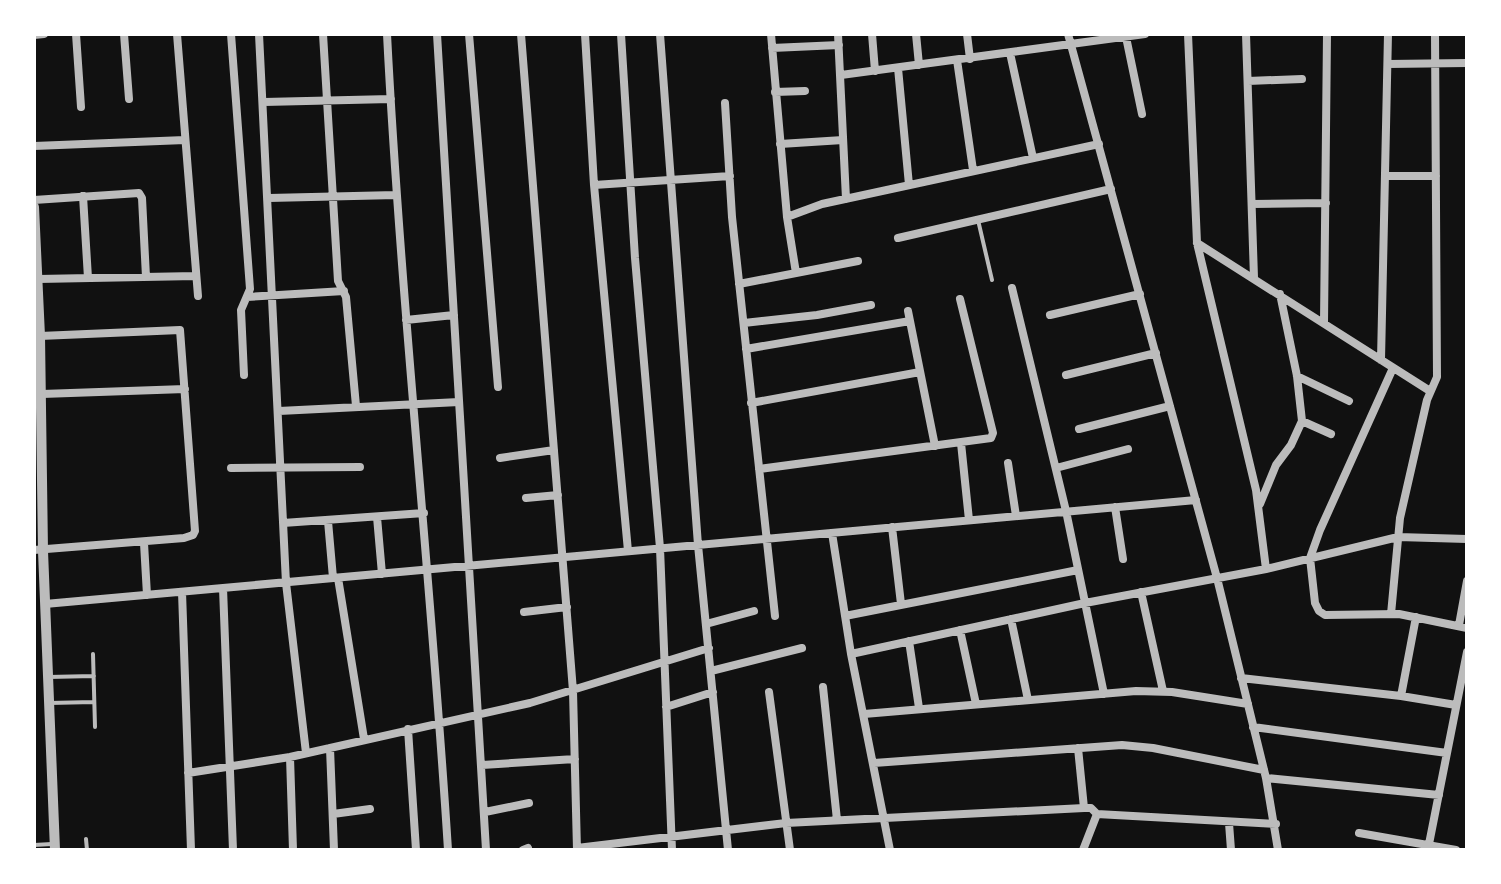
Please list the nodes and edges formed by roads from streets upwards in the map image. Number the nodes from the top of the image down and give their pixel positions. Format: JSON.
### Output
{"nodes":[{"id":1,"x":44,"y":34,"type":"edge"},
{"id":2,"x":76,"y":34,"type":"edge"},
{"id":3,"x":124,"y":34,"type":"edge"},
{"id":4,"x":177,"y":34,"type":"edge"},
{"id":5,"x":231,"y":34,"type":"edge"},
{"id":6,"x":259,"y":34,"type":"edge"},
{"id":7,"x":323,"y":34,"type":"edge"},
{"id":8,"x":387,"y":34,"type":"edge"},
{"id":9,"x":437,"y":34,"type":"edge"},
{"id":10,"x":469,"y":34,"type":"edge"},
{"id":11,"x":521,"y":34,"type":"edge"},
{"id":12,"x":585,"y":34,"type":"edge"},
{"id":13,"x":621,"y":34,"type":"edge"},
{"id":14,"x":660,"y":34,"type":"edge"},
{"id":15,"x":771,"y":34,"type":"edge"},
{"id":16,"x":838,"y":34,"type":"edge"},
{"id":17,"x":872,"y":34,"type":"edge"},
{"id":18,"x":916,"y":34,"type":"edge"},
{"id":19,"x":967,"y":34,"type":"edge"},
{"id":20,"x":1068,"y":34,"type":"edge"},
{"id":21,"x":1145,"y":34,"type":"edge"},
{"id":22,"x":1188,"y":34,"type":"edge"},
{"id":23,"x":1246,"y":34,"type":"edge"},
{"id":24,"x":1327,"y":34,"type":"edge"},
{"id":25,"x":1388,"y":34,"type":"edge"},
{"id":26,"x":1435,"y":34,"type":"edge"},
{"id":27,"x":34,"y":35,"type":"edge"},
{"id":28,"x":1110,"y":36,"type":"edge"},
{"id":29,"x":1126,"y":37,"type":"junction"},
{"id":30,"x":839,"y":45,"type":"junction"},
{"id":31,"x":1071,"y":45,"type":"junction"},
{"id":32,"x":772,"y":48,"type":"junction"},
{"id":33,"x":1010,"y":53,"type":"junction"},
{"id":34,"x":970,"y":59,"type":"junction"},
{"id":35,"x":957,"y":60,"type":"junction"},
{"id":36,"x":1435,"y":63,"type":"junction"},
{"id":37,"x":1467,"y":63,"type":"edge"},
{"id":38,"x":1388,"y":64,"type":"junction"},
{"id":39,"x":919,"y":65,"type":"junction"},
{"id":40,"x":898,"y":68,"type":"junction"},
{"id":41,"x":875,"y":71,"type":"junction"},
{"id":42,"x":841,"y":75,"type":"junction"},
{"id":43,"x":1302,"y":79,"type":"dead end"},
{"id":44,"x":1248,"y":81,"type":"junction"},
{"id":45,"x":805,"y":91,"type":"dead end"},
{"id":46,"x":775,"y":92,"type":"junction"},
{"id":47,"x":129,"y":99,"type":"dead end"},
{"id":48,"x":391,"y":99,"type":"junction"},
{"id":49,"x":327,"y":101,"type":"junction"},
{"id":50,"x":264,"y":102,"type":"junction"},
{"id":51,"x":725,"y":103,"type":"dead end"},
{"id":52,"x":81,"y":107,"type":"dead end"},
{"id":53,"x":1142,"y":114,"type":"dead end"},
{"id":54,"x":185,"y":140,"type":"junction"},
{"id":55,"x":843,"y":140,"type":"junction"},
{"id":56,"x":780,"y":144,"type":"junction"},
{"id":57,"x":1099,"y":144,"type":"junction"},
{"id":58,"x":34,"y":146,"type":"edge"},
{"id":59,"x":1033,"y":158,"type":"junction"},
{"id":60,"x":973,"y":170,"type":"junction"},
{"id":61,"x":730,"y":176,"type":"junction"},
{"id":62,"x":1385,"y":176,"type":"junction"},
{"id":63,"x":1436,"y":176,"type":"junction"},
{"id":64,"x":671,"y":180,"type":"junction"},
{"id":65,"x":630,"y":182,"type":"junction"},
{"id":66,"x":594,"y":185,"type":"junction"},
{"id":67,"x":909,"y":185,"type":"junction"},
{"id":68,"x":1111,"y":189,"type":"junction"},
{"id":69,"x":396,"y":195,"type":"junction"},
{"id":70,"x":83,"y":196,"type":"junction"},
{"id":71,"x":334,"y":197,"type":"junction"},
{"id":72,"x":269,"y":198,"type":"junction"},
{"id":73,"x":846,"y":199,"type":"junction"},
{"id":74,"x":34,"y":200,"type":"edge"},
{"id":75,"x":1326,"y":203,"type":"junction"},
{"id":76,"x":1252,"y":204,"type":"junction"},
{"id":77,"x":34,"y":207,"type":"edge"},
{"id":78,"x":787,"y":217,"type":"junction"},
{"id":79,"x":898,"y":238,"type":"dead end"},
{"id":80,"x":1197,"y":243,"type":"junction"},
{"id":81,"x":35,"y":253,"type":"edge"},
{"id":82,"x":858,"y":261,"type":"dead end"},
{"id":83,"x":796,"y":273,"type":"junction"},
{"id":84,"x":196,"y":276,"type":"junction"},
{"id":85,"x":146,"y":277,"type":"junction"},
{"id":86,"x":88,"y":278,"type":"junction"},
{"id":87,"x":1254,"y":278,"type":"junction"},
{"id":88,"x":38,"y":279,"type":"junction"},
{"id":89,"x":739,"y":284,"type":"junction"},
{"id":90,"x":1012,"y":288,"type":"dead end"},
{"id":91,"x":344,"y":291,"type":"junction"},
{"id":92,"x":1279,"y":293,"type":"junction"},
{"id":93,"x":1140,"y":294,"type":"junction"},
{"id":94,"x":273,"y":295,"type":"junction"},
{"id":95,"x":198,"y":296,"type":"dead end"},
{"id":96,"x":247,"y":297,"type":"junction"},
{"id":97,"x":960,"y":299,"type":"dead end"},
{"id":98,"x":871,"y":305,"type":"dead end"},
{"id":99,"x":908,"y":311,"type":"dead end"},
{"id":100,"x":454,"y":315,"type":"junction"},
{"id":101,"x":1050,"y":315,"type":"dead end"},
{"id":102,"x":406,"y":320,"type":"junction"},
{"id":103,"x":910,"y":321,"type":"junction"},
{"id":104,"x":744,"y":323,"type":"junction"},
{"id":105,"x":1324,"y":323,"type":"junction"},
{"id":106,"x":40,"y":336,"type":"junction"},
{"id":107,"x":746,"y":349,"type":"junction"},
{"id":108,"x":1156,"y":353,"type":"junction"},
{"id":109,"x":1381,"y":360,"type":"junction"},
{"id":110,"x":1393,"y":368,"type":"junction"},
{"id":111,"x":920,"y":372,"type":"junction"},
{"id":112,"x":244,"y":375,"type":"dead end"},
{"id":113,"x":1066,"y":375,"type":"dead end"},
{"id":114,"x":1297,"y":376,"type":"junction"},
{"id":115,"x":498,"y":387,"type":"dead end"},
{"id":116,"x":185,"y":389,"type":"junction"},
{"id":117,"x":1430,"y":391,"type":"junction"},
{"id":118,"x":42,"y":394,"type":"junction"},
{"id":119,"x":1349,"y":401,"type":"dead end"},
{"id":120,"x":459,"y":402,"type":"junction"},
{"id":121,"x":751,"y":403,"type":"junction"},
{"id":122,"x":414,"y":404,"type":"junction"},
{"id":123,"x":356,"y":406,"type":"junction"},
{"id":124,"x":1170,"y":406,"type":"junction"},
{"id":125,"x":279,"y":411,"type":"junction"},
{"id":126,"x":1302,"y":421,"type":"junction"},
{"id":127,"x":1079,"y":429,"type":"dead end"},
{"id":128,"x":1331,"y":434,"type":"dead end"},
{"id":129,"x":961,"y":443,"type":"junction"},
{"id":130,"x":935,"y":446,"type":"junction"},
{"id":131,"x":1128,"y":449,"type":"dead end"},
{"id":132,"x":554,"y":450,"type":"junction"},
{"id":133,"x":500,"y":458,"type":"dead end"},
{"id":134,"x":1008,"y":463,"type":"dead end"},
{"id":135,"x":280,"y":467,"type":"junction"},
{"id":136,"x":360,"y":467,"type":"dead end"},
{"id":137,"x":231,"y":468,"type":"dead end"},
{"id":138,"x":1056,"y":468,"type":"junction"},
{"id":139,"x":759,"y":469,"type":"junction"},
{"id":140,"x":38,"y":494,"type":"edge"},
{"id":141,"x":558,"y":495,"type":"junction"},
{"id":142,"x":526,"y":498,"type":"dead end"},
{"id":143,"x":1196,"y":500,"type":"junction"},
{"id":144,"x":1259,"y":506,"type":"junction"},
{"id":145,"x":1115,"y":507,"type":"junction"},
{"id":146,"x":1066,"y":511,"type":"junction"},
{"id":147,"x":424,"y":513,"type":"junction"},
{"id":148,"x":1016,"y":516,"type":"junction"},
{"id":149,"x":377,"y":517,"type":"junction"},
{"id":150,"x":969,"y":520,"type":"junction"},
{"id":151,"x":328,"y":521,"type":"junction"},
{"id":152,"x":283,"y":523,"type":"junction"},
{"id":153,"x":892,"y":527,"type":"junction"},
{"id":154,"x":832,"y":533,"type":"junction"},
{"id":155,"x":1398,"y":537,"type":"junction"},
{"id":156,"x":767,"y":538,"type":"junction"},
{"id":157,"x":1467,"y":539,"type":"edge"},
{"id":158,"x":144,"y":543,"type":"junction"},
{"id":159,"x":698,"y":545,"type":"junction"},
{"id":160,"x":660,"y":548,"type":"junction"},
{"id":161,"x":38,"y":551,"type":"edge"},
{"id":162,"x":628,"y":551,"type":"junction"},
{"id":163,"x":563,"y":557,"type":"junction"},
{"id":164,"x":1310,"y":558,"type":"junction"},
{"id":165,"x":1123,"y":559,"type":"dead end"},
{"id":166,"x":468,"y":566,"type":"junction"},
{"id":167,"x":1266,"y":569,"type":"junction"},
{"id":168,"x":427,"y":570,"type":"junction"},
{"id":169,"x":1078,"y":570,"type":"junction"},
{"id":170,"x":382,"y":574,"type":"junction"},
{"id":171,"x":336,"y":578,"type":"junction"},
{"id":172,"x":1217,"y":578,"type":"junction"},
{"id":173,"x":1467,"y":581,"type":"edge"},
{"id":174,"x":286,"y":583,"type":"junction"},
{"id":175,"x":223,"y":588,"type":"junction"},
{"id":176,"x":182,"y":592,"type":"junction"},
{"id":177,"x":1141,"y":592,"type":"junction"},
{"id":178,"x":147,"y":595,"type":"junction"},
{"id":179,"x":1085,"y":603,"type":"junction"},
{"id":180,"x":45,"y":604,"type":"junction"},
{"id":181,"x":901,"y":604,"type":"junction"},
{"id":182,"x":567,"y":607,"type":"junction"},
{"id":183,"x":754,"y":611,"type":"dead end"},
{"id":184,"x":524,"y":612,"type":"dead end"},
{"id":185,"x":1391,"y":614,"type":"junction"},
{"id":186,"x":775,"y":616,"type":"dead end"},
{"id":187,"x":845,"y":616,"type":"junction"},
{"id":188,"x":1416,"y":617,"type":"junction"},
{"id":189,"x":1011,"y":619,"type":"junction"},
{"id":190,"x":706,"y":624,"type":"junction"},
{"id":191,"x":1463,"y":626,"type":"edge"},
{"id":192,"x":960,"y":630,"type":"junction"},
{"id":193,"x":909,"y":641,"type":"junction"},
{"id":194,"x":709,"y":648,"type":"junction"},
{"id":195,"x":802,"y":648,"type":"dead end"},
{"id":196,"x":1467,"y":652,"type":"edge"},
{"id":197,"x":851,"y":654,"type":"junction"},
{"id":198,"x":664,"y":662,"type":"junction"},
{"id":199,"x":711,"y":671,"type":"junction"},
{"id":200,"x":1241,"y":678,"type":"junction"},
{"id":201,"x":823,"y":687,"type":"dead end"},
{"id":202,"x":573,"y":691,"type":"junction"},
{"id":203,"x":1163,"y":691,"type":"junction"},
{"id":204,"x":713,"y":692,"type":"junction"},
{"id":205,"x":769,"y":692,"type":"dead end"},
{"id":206,"x":1104,"y":694,"type":"junction"},
{"id":207,"x":1401,"y":696,"type":"junction"},
{"id":208,"x":1028,"y":700,"type":"junction"},
{"id":209,"x":976,"y":704,"type":"junction"},
{"id":210,"x":1248,"y":704,"type":"junction"},
{"id":211,"x":1456,"y":705,"type":"junction"},
{"id":212,"x":666,"y":707,"type":"junction"},
{"id":213,"x":919,"y":708,"type":"junction"},
{"id":214,"x":864,"y":714,"type":"junction"},
{"id":215,"x":480,"y":715,"type":"junction"},
{"id":216,"x":440,"y":722,"type":"junction"},
{"id":217,"x":1253,"y":727,"type":"junction"},
{"id":218,"x":408,"y":729,"type":"junction"},
{"id":219,"x":364,"y":739,"type":"junction"},
{"id":220,"x":330,"y":748,"type":"junction"},
{"id":221,"x":1078,"y":748,"type":"junction"},
{"id":222,"x":306,"y":753,"type":"junction"},
{"id":223,"x":1447,"y":753,"type":"junction"},
{"id":224,"x":290,"y":757,"type":"junction"},
{"id":225,"x":575,"y":759,"type":"junction"},
{"id":226,"x":874,"y":763,"type":"junction"},
{"id":227,"x":482,"y":765,"type":"junction"},
{"id":228,"x":231,"y":768,"type":"junction"},
{"id":229,"x":188,"y":773,"type":"junction"},
{"id":230,"x":1265,"y":774,"type":"junction"},
{"id":231,"x":1439,"y":795,"type":"junction"},
{"id":232,"x":529,"y":803,"type":"dead end"},
{"id":233,"x":1084,"y":808,"type":"junction"},
{"id":234,"x":370,"y":809,"type":"dead end"},
{"id":235,"x":485,"y":812,"type":"junction"},
{"id":236,"x":333,"y":814,"type":"junction"},
{"id":237,"x":1097,"y":814,"type":"junction"},
{"id":238,"x":885,"y":817,"type":"junction"},
{"id":239,"x":837,"y":820,"type":"junction"},
{"id":240,"x":786,"y":823,"type":"junction"},
{"id":241,"x":1229,"y":823,"type":"junction"},
{"id":242,"x":1276,"y":824,"type":"junction"},
{"id":243,"x":726,"y":829,"type":"junction"},
{"id":244,"x":1359,"y":833,"type":"dead end"},
{"id":245,"x":672,"y":837,"type":"junction"},
{"id":246,"x":1429,"y":844,"type":"junction"},
{"id":247,"x":55,"y":847,"type":"edge"},
{"id":248,"x":577,"y":849,"type":"edge"},
{"id":249,"x":191,"y":850,"type":"edge"},
{"id":250,"x":233,"y":850,"type":"edge"},
{"id":251,"x":293,"y":850,"type":"edge"},
{"id":252,"x":334,"y":850,"type":"edge"},
{"id":253,"x":416,"y":850,"type":"edge"},
{"id":254,"x":448,"y":850,"type":"edge"},
{"id":255,"x":486,"y":850,"type":"edge"},
{"id":256,"x":672,"y":850,"type":"edge"},
{"id":257,"x":728,"y":850,"type":"edge"},
{"id":258,"x":790,"y":850,"type":"edge"},
{"id":259,"x":890,"y":850,"type":"edge"},
{"id":260,"x":1083,"y":850,"type":"edge"},
{"id":261,"x":1231,"y":850,"type":"edge"},
{"id":262,"x":1278,"y":850,"type":"edge"},
{"id":263,"x":1456,"y":850,"type":"edge"}],
"edges":[{"from":1,"to":27,"type":"street"},
{"from":2,"to":52,"type":"street"},
{"from":3,"to":47,"type":"street"},
{"from":4,"to":54,"type":"street"},
{"from":5,"to":96,"type":"street"},
{"from":6,"to":50,"type":"street"},
{"from":7,"to":49,"type":"street"},
{"from":8,"to":48,"type":"street"},
{"from":9,"to":100,"type":"street"},
{"from":10,"to":115,"type":"street"},
{"from":11,"to":132,"type":"street"},
{"from":12,"to":66,"type":"street"},
{"from":13,"to":65,"type":"street"},
{"from":14,"to":64,"type":"street"},
{"from":15,"to":32,"type":"street"},
{"from":16,"to":30,"type":"street"},
{"from":17,"to":41,"type":"street"},
{"from":18,"to":39,"type":"street"},
{"from":19,"to":34,"type":"street"},
{"from":20,"to":31,"type":"street"},
{"from":21,"to":29,"type":"street"},
{"from":22,"to":80,"type":"street"},
{"from":23,"to":44,"type":"street"},
{"from":24,"to":75,"type":"street"},
{"from":25,"to":38,"type":"street"},
{"from":26,"to":36,"type":"street"},
{"from":28,"to":29,"type":"street"},
{"from":28,"to":31,"type":"street"},
{"from":29,"to":53,"type":"street"},
{"from":30,"to":32,"type":"street"},
{"from":30,"to":42,"type":"street"},
{"from":31,"to":33,"type":"street"},
{"from":31,"to":57,"type":"street"},
{"from":32,"to":46,"type":"street"},
{"from":33,"to":34,"type":"street"},
{"from":33,"to":59,"type":"street"},
{"from":34,"to":35,"type":"street"},
{"from":35,"to":39,"type":"street"},
{"from":35,"to":60,"type":"street"},
{"from":36,"to":37,"type":"street"},
{"from":36,"to":38,"type":"street"},
{"from":36,"to":63,"type":"street"},
{"from":38,"to":62,"type":"street"},
{"from":39,"to":40,"type":"street"},
{"from":40,"to":41,"type":"street"},
{"from":40,"to":67,"type":"street"},
{"from":41,"to":42,"type":"street"},
{"from":42,"to":55,"type":"street"},
{"from":43,"to":44,"type":"street"},
{"from":44,"to":76,"type":"street"},
{"from":45,"to":46,"type":"street"},
{"from":46,"to":56,"type":"street"},
{"from":48,"to":49,"type":"street"},
{"from":48,"to":69,"type":"street"},
{"from":49,"to":50,"type":"street"},
{"from":49,"to":71,"type":"street"},
{"from":50,"to":72,"type":"street"},
{"from":51,"to":61,"type":"street"},
{"from":54,"to":58,"type":"street"},
{"from":54,"to":84,"type":"street"},
{"from":55,"to":56,"type":"street"},
{"from":55,"to":73,"type":"street"},
{"from":56,"to":78,"type":"street"},
{"from":57,"to":59,"type":"street"},
{"from":57,"to":68,"type":"street"},
{"from":59,"to":60,"type":"street"},
{"from":60,"to":67,"type":"street"},
{"from":61,"to":64,"type":"street"},
{"from":61,"to":89,"type":"street"},
{"from":62,"to":63,"type":"street"},
{"from":62,"to":109,"type":"street"},
{"from":63,"to":117,"type":"street"},
{"from":64,"to":65,"type":"street"},
{"from":64,"to":159,"type":"street"},
{"from":65,"to":66,"type":"street"},
{"from":65,"to":160,"type":"street"},
{"from":66,"to":162,"type":"street"},
{"from":67,"to":73,"type":"street"},
{"from":68,"to":79,"type":"street"},
{"from":68,"to":93,"type":"street"},
{"from":69,"to":71,"type":"street"},
{"from":69,"to":102,"type":"street"},
{"from":70,"to":74,"type":"street"},
{"from":70,"to":85,"type":"street"},
{"from":70,"to":86,"type":"street"},
{"from":71,"to":72,"type":"street"},
{"from":71,"to":91,"type":"street"},
{"from":72,"to":94,"type":"street"},
{"from":73,"to":78,"type":"street"},
{"from":75,"to":76,"type":"street"},
{"from":75,"to":105,"type":"street"},
{"from":76,"to":87,"type":"street"},
{"from":77,"to":81,"type":"street"},
{"from":78,"to":83,"type":"street"},
{"from":80,"to":87,"type":"street"},
{"from":80,"to":144,"type":"street"},
{"from":81,"to":88,"type":"street"},
{"from":82,"to":83,"type":"street"},
{"from":83,"to":89,"type":"street"},
{"from":84,"to":85,"type":"street"},
{"from":84,"to":95,"type":"street"},
{"from":85,"to":86,"type":"street"},
{"from":86,"to":88,"type":"street"},
{"from":87,"to":92,"type":"street"},
{"from":88,"to":106,"type":"street"},
{"from":89,"to":104,"type":"street"},
{"from":90,"to":138,"type":"street"},
{"from":91,"to":94,"type":"street"},
{"from":91,"to":123,"type":"street"},
{"from":92,"to":105,"type":"street"},
{"from":92,"to":114,"type":"street"},
{"from":93,"to":101,"type":"street"},
{"from":93,"to":108,"type":"street"},
{"from":94,"to":96,"type":"street"},
{"from":94,"to":125,"type":"street"},
{"from":96,"to":112,"type":"street"},
{"from":97,"to":129,"type":"street"},
{"from":98,"to":104,"type":"street"},
{"from":99,"to":103,"type":"street"},
{"from":100,"to":102,"type":"street"},
{"from":100,"to":120,"type":"street"},
{"from":102,"to":122,"type":"street"},
{"from":103,"to":107,"type":"street"},
{"from":103,"to":111,"type":"street"},
{"from":104,"to":107,"type":"street"},
{"from":105,"to":109,"type":"street"},
{"from":106,"to":116,"type":"street"},
{"from":106,"to":118,"type":"street"},
{"from":107,"to":121,"type":"street"},
{"from":108,"to":113,"type":"street"},
{"from":108,"to":124,"type":"street"},
{"from":109,"to":110,"type":"street"},
{"from":110,"to":117,"type":"street"},
{"from":110,"to":164,"type":"street"},
{"from":111,"to":121,"type":"street"},
{"from":111,"to":130,"type":"street"},
{"from":114,"to":119,"type":"street"},
{"from":114,"to":126,"type":"street"},
{"from":116,"to":118,"type":"street"},
{"from":116,"to":158,"type":"street"},
{"from":117,"to":155,"type":"street"},
{"from":118,"to":140,"type":"street"},
{"from":120,"to":122,"type":"street"},
{"from":120,"to":166,"type":"street"},
{"from":121,"to":139,"type":"street"},
{"from":122,"to":123,"type":"street"},
{"from":122,"to":147,"type":"street"},
{"from":123,"to":125,"type":"street"},
{"from":124,"to":127,"type":"street"},
{"from":124,"to":143,"type":"street"},
{"from":125,"to":135,"type":"street"},
{"from":126,"to":128,"type":"street"},
{"from":126,"to":144,"type":"street"},
{"from":129,"to":130,"type":"street"},
{"from":129,"to":150,"type":"street"},
{"from":130,"to":139,"type":"street"},
{"from":131,"to":138,"type":"street"},
{"from":132,"to":133,"type":"street"},
{"from":132,"to":141,"type":"street"},
{"from":134,"to":148,"type":"street"},
{"from":135,"to":136,"type":"street"},
{"from":135,"to":137,"type":"street"},
{"from":135,"to":152,"type":"street"},
{"from":138,"to":146,"type":"street"},
{"from":139,"to":156,"type":"street"},
{"from":140,"to":161,"type":"street"},
{"from":141,"to":142,"type":"street"},
{"from":141,"to":163,"type":"street"},
{"from":143,"to":145,"type":"street"},
{"from":143,"to":172,"type":"street"},
{"from":144,"to":167,"type":"street"},
{"from":145,"to":146,"type":"street"},
{"from":145,"to":165,"type":"street"},
{"from":146,"to":148,"type":"street"},
{"from":146,"to":169,"type":"street"},
{"from":147,"to":149,"type":"street"},
{"from":147,"to":168,"type":"street"},
{"from":148,"to":150,"type":"street"},
{"from":149,"to":151,"type":"street"},
{"from":149,"to":170,"type":"street"},
{"from":150,"to":153,"type":"street"},
{"from":151,"to":152,"type":"street"},
{"from":151,"to":171,"type":"street"},
{"from":152,"to":174,"type":"street"},
{"from":153,"to":154,"type":"street"},
{"from":153,"to":181,"type":"street"},
{"from":154,"to":156,"type":"street"},
{"from":154,"to":187,"type":"street"},
{"from":155,"to":157,"type":"street"},
{"from":155,"to":164,"type":"street"},
{"from":155,"to":185,"type":"street"},
{"from":156,"to":159,"type":"street"},
{"from":156,"to":186,"type":"street"},
{"from":158,"to":161,"type":"street"},
{"from":158,"to":178,"type":"street"},
{"from":159,"to":160,"type":"street"},
{"from":159,"to":190,"type":"street"},
{"from":160,"to":162,"type":"street"},
{"from":160,"to":198,"type":"street"},
{"from":161,"to":180,"type":"street"},
{"from":162,"to":163,"type":"street"},
{"from":163,"to":166,"type":"street"},
{"from":163,"to":182,"type":"street"},
{"from":164,"to":167,"type":"street"},
{"from":164,"to":185,"type":"street"},
{"from":166,"to":168,"type":"street"},
{"from":166,"to":215,"type":"street"},
{"from":167,"to":172,"type":"street"},
{"from":168,"to":170,"type":"street"},
{"from":168,"to":216,"type":"street"},
{"from":169,"to":179,"type":"street"},
{"from":169,"to":181,"type":"street"},
{"from":170,"to":171,"type":"street"},
{"from":171,"to":174,"type":"street"},
{"from":171,"to":219,"type":"street"},
{"from":172,"to":177,"type":"street"},
{"from":172,"to":200,"type":"street"},
{"from":173,"to":191,"type":"street"},
{"from":174,"to":175,"type":"street"},
{"from":174,"to":222,"type":"street"},
{"from":175,"to":176,"type":"street"},
{"from":175,"to":228,"type":"street"},
{"from":176,"to":178,"type":"street"},
{"from":176,"to":229,"type":"street"},
{"from":177,"to":179,"type":"street"},
{"from":177,"to":203,"type":"street"},
{"from":178,"to":180,"type":"street"},
{"from":179,"to":189,"type":"street"},
{"from":179,"to":206,"type":"street"},
{"from":180,"to":247,"type":"street"},
{"from":181,"to":187,"type":"street"},
{"from":182,"to":184,"type":"street"},
{"from":182,"to":202,"type":"street"},
{"from":183,"to":190,"type":"street"},
{"from":185,"to":188,"type":"street"},
{"from":187,"to":197,"type":"street"},
{"from":188,"to":191,"type":"street"},
{"from":188,"to":207,"type":"street"},
{"from":189,"to":192,"type":"street"},
{"from":189,"to":208,"type":"street"},
{"from":190,"to":194,"type":"street"},
{"from":192,"to":193,"type":"street"},
{"from":192,"to":209,"type":"street"},
{"from":193,"to":197,"type":"street"},
{"from":193,"to":213,"type":"street"},
{"from":194,"to":198,"type":"street"},
{"from":194,"to":199,"type":"street"},
{"from":195,"to":199,"type":"street"},
{"from":196,"to":211,"type":"street"},
{"from":197,"to":214,"type":"street"},
{"from":198,"to":202,"type":"street"},
{"from":198,"to":212,"type":"street"},
{"from":199,"to":204,"type":"street"},
{"from":200,"to":207,"type":"street"},
{"from":200,"to":210,"type":"street"},
{"from":201,"to":239,"type":"street"},
{"from":202,"to":215,"type":"street"},
{"from":202,"to":225,"type":"street"},
{"from":203,"to":206,"type":"street"},
{"from":203,"to":210,"type":"street"},
{"from":204,"to":212,"type":"street"},
{"from":204,"to":243,"type":"street"},
{"from":205,"to":240,"type":"street"},
{"from":206,"to":208,"type":"street"},
{"from":207,"to":211,"type":"street"},
{"from":208,"to":209,"type":"street"},
{"from":209,"to":213,"type":"street"},
{"from":210,"to":217,"type":"street"},
{"from":211,"to":223,"type":"street"},
{"from":212,"to":245,"type":"street"},
{"from":213,"to":214,"type":"street"},
{"from":214,"to":226,"type":"street"},
{"from":215,"to":216,"type":"street"},
{"from":215,"to":227,"type":"street"},
{"from":216,"to":218,"type":"street"},
{"from":216,"to":254,"type":"street"},
{"from":217,"to":223,"type":"street"},
{"from":217,"to":230,"type":"street"},
{"from":218,"to":219,"type":"street"},
{"from":218,"to":253,"type":"street"},
{"from":219,"to":220,"type":"street"},
{"from":220,"to":222,"type":"street"},
{"from":220,"to":236,"type":"street"},
{"from":221,"to":226,"type":"street"},
{"from":221,"to":230,"type":"street"},
{"from":221,"to":233,"type":"street"},
{"from":222,"to":224,"type":"street"},
{"from":223,"to":231,"type":"street"},
{"from":224,"to":228,"type":"street"},
{"from":224,"to":251,"type":"street"},
{"from":225,"to":227,"type":"street"},
{"from":225,"to":248,"type":"street"},
{"from":226,"to":238,"type":"street"},
{"from":227,"to":235,"type":"street"},
{"from":228,"to":229,"type":"street"},
{"from":228,"to":250,"type":"street"},
{"from":229,"to":249,"type":"street"},
{"from":230,"to":231,"type":"street"},
{"from":230,"to":242,"type":"street"},
{"from":231,"to":246,"type":"street"},
{"from":232,"to":235,"type":"street"},
{"from":233,"to":237,"type":"street"},
{"from":233,"to":238,"type":"street"},
{"from":234,"to":236,"type":"street"},
{"from":235,"to":255,"type":"street"},
{"from":236,"to":252,"type":"street"},
{"from":237,"to":241,"type":"street"},
{"from":237,"to":260,"type":"street"},
{"from":238,"to":239,"type":"street"},
{"from":238,"to":259,"type":"street"},
{"from":239,"to":240,"type":"street"},
{"from":240,"to":243,"type":"street"},
{"from":240,"to":258,"type":"street"},
{"from":241,"to":242,"type":"street"},
{"from":241,"to":261,"type":"street"},
{"from":242,"to":262,"type":"street"},
{"from":243,"to":245,"type":"street"},
{"from":243,"to":257,"type":"street"},
{"from":244,"to":246,"type":"street"},
{"from":245,"to":248,"type":"street"},
{"from":245,"to":256,"type":"street"},
{"from":246,"to":263,"type":"street"}]}
